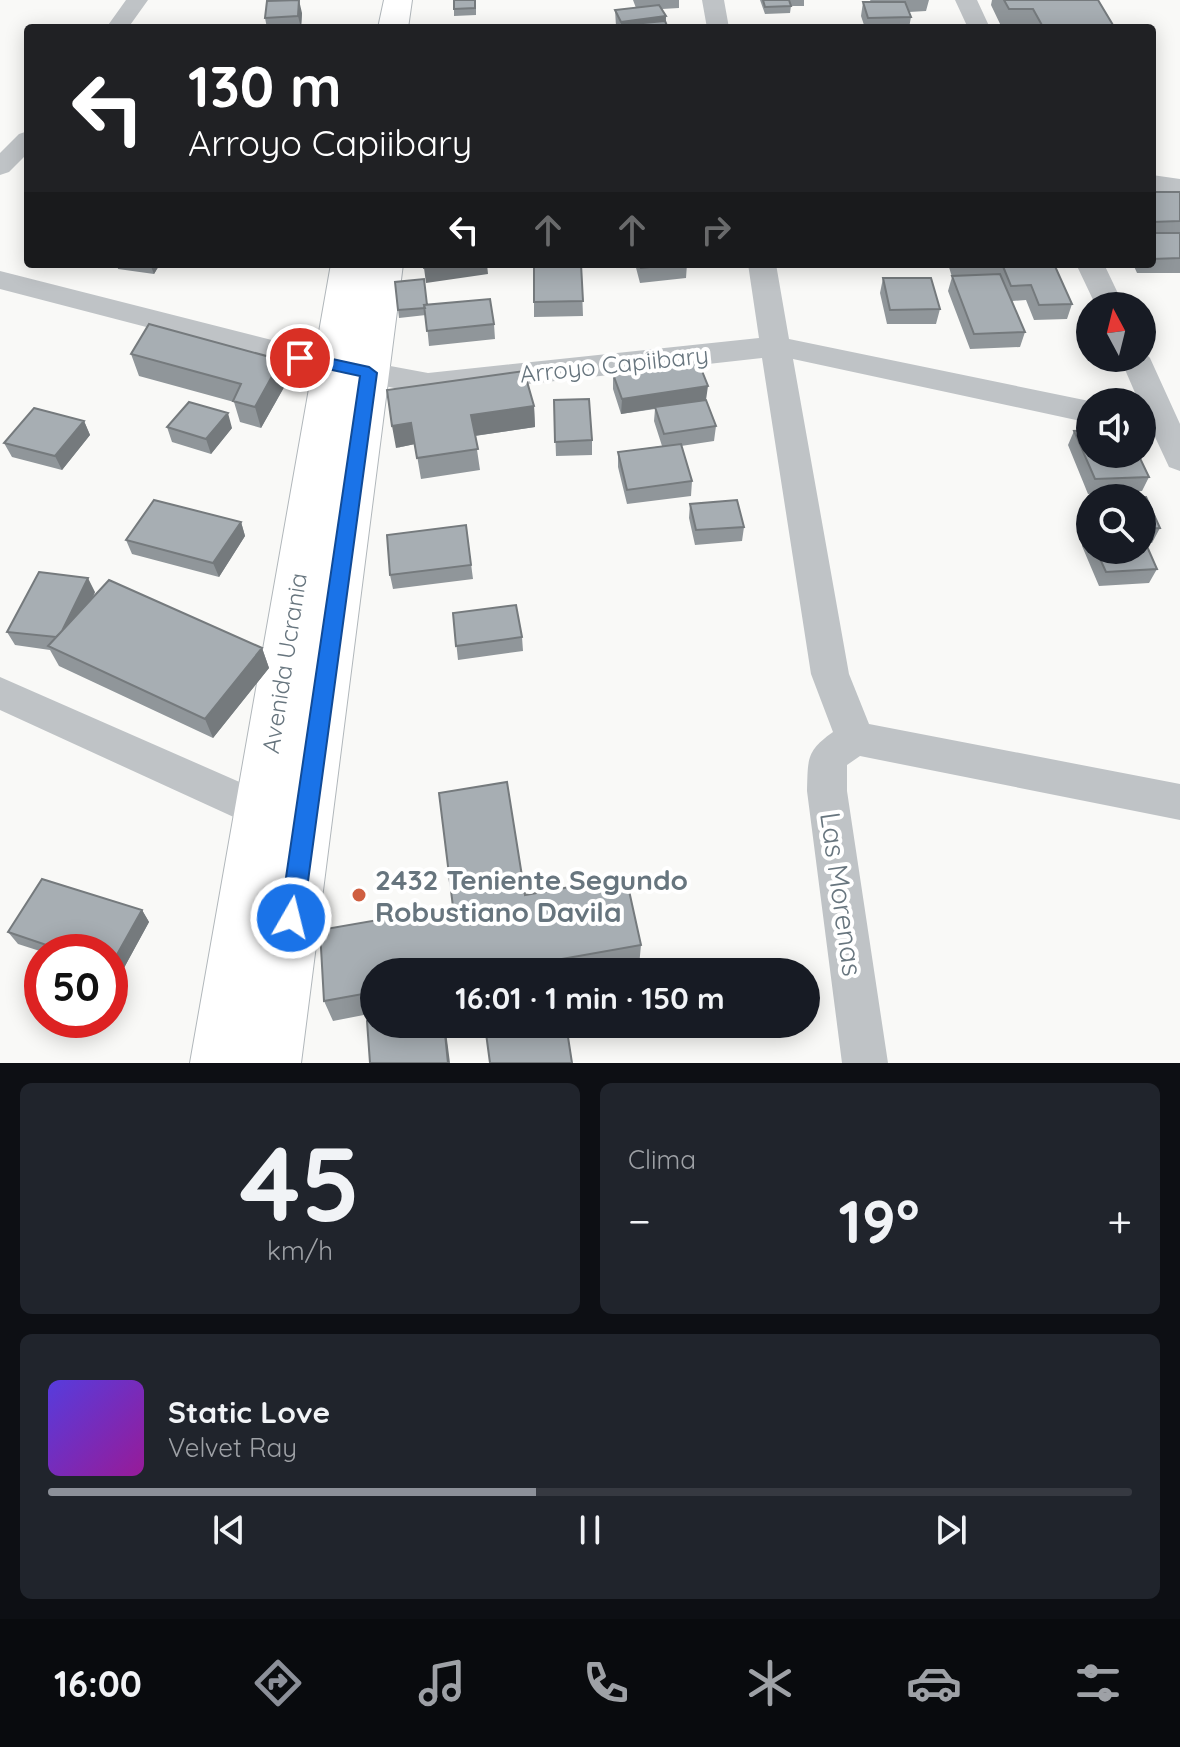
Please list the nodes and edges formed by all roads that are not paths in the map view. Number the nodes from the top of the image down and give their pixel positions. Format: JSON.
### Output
{"nodes":[{"id":1,"x":137,"y":0,"type":"edge"},
{"id":2,"x":398,"y":0,"type":"edge"},
{"id":3,"x":713,"y":0,"type":"edge"},
{"id":4,"x":966,"y":0,"type":"edge"},
{"id":5,"x":120,"y":24,"type":"edge"},
{"id":6,"x":394,"y":24,"type":"edge"},
{"id":7,"x":717,"y":24,"type":"edge"},
{"id":8,"x":977,"y":24,"type":"edge"},
{"id":9,"x":24,"y":143,"type":"edge"},
{"id":10,"x":0,"y":167,"type":"edge"},
{"id":11,"x":1156,"y":184,"type":"edge"},
{"id":12,"x":1180,"y":187,"type":"edge"},
{"id":13,"x":349,"y":268,"type":"edge"},
{"id":14,"x":384,"y":268,"type":"edge"},
{"id":15,"x":763,"y":268,"type":"edge"},
{"id":16,"x":1092,"y":268,"type":"edge"},
{"id":17,"x":0,"y":280,"type":"edge"},
{"id":18,"x":1103,"y":292,"type":"edge"},
{"id":19,"x":777,"y":346,"type":"junction"},
{"id":20,"x":350,"y":369,"type":"junction"},
{"id":21,"x":1141,"y":372,"type":"edge"},
{"id":22,"x":1076,"y":409,"type":"edge"},
{"id":23,"x":1163,"y":428,"type":"edge"},
{"id":24,"x":1180,"y":459,"type":"edge"},
{"id":25,"x":0,"y":693,"type":"edge"},
{"id":26,"x":855,"y":738,"type":"junction"},
{"id":27,"x":1180,"y":802,"type":"edge"},
{"id":28,"x":260,"y":810,"type":"junction"},
{"id":29,"x":303,"y":830,"type":"junction"},
{"id":30,"x":220,"y":1063,"type":"edge"},
{"id":31,"x":271,"y":1063,"type":"edge"},
{"id":32,"x":865,"y":1063,"type":"edge"}],
"edges":[{"from":1,"to":5,"type":"street"},
{"from":2,"to":6,"type":"main road"},
{"from":3,"to":7,"type":"street"},
{"from":4,"to":8,"type":"street"},
{"from":9,"to":10,"type":"street"},
{"from":11,"to":12,"type":"street"},
{"from":13,"to":20,"type":"main road","name":"Avenida Ucrania"},
{"from":14,"to":20,"type":"main road","name":"Avenida Ucrania"},
{"from":15,"to":19,"type":"street"},
{"from":16,"to":18,"type":"street"},
{"from":17,"to":20,"type":"street","name":"Arroyo Capiibary"},
{"from":19,"to":20,"type":"street","name":"Arroyo Capiibary"},
{"from":19,"to":22,"type":"street","name":"Arroyo Capiibary"},
{"from":19,"to":26,"type":"street"},
{"from":20,"to":28,"type":"main road","name":"Avenida Ucrania"},
{"from":20,"to":29,"type":"main road","name":"Avenida Ucrania"},
{"from":21,"to":23,"type":"street"},
{"from":23,"to":24,"type":"street"},
{"from":25,"to":28,"type":"street"},
{"from":26,"to":27,"type":"street"},
{"from":26,"to":32,"type":"street","name":"Las Morenas"},
{"from":28,"to":29,"type":"street"},
{"from":28,"to":30,"type":"main road","name":"Avenida Ucrania"},
{"from":29,"to":31,"type":"main road","name":"Avenida Ucrania"}]}
